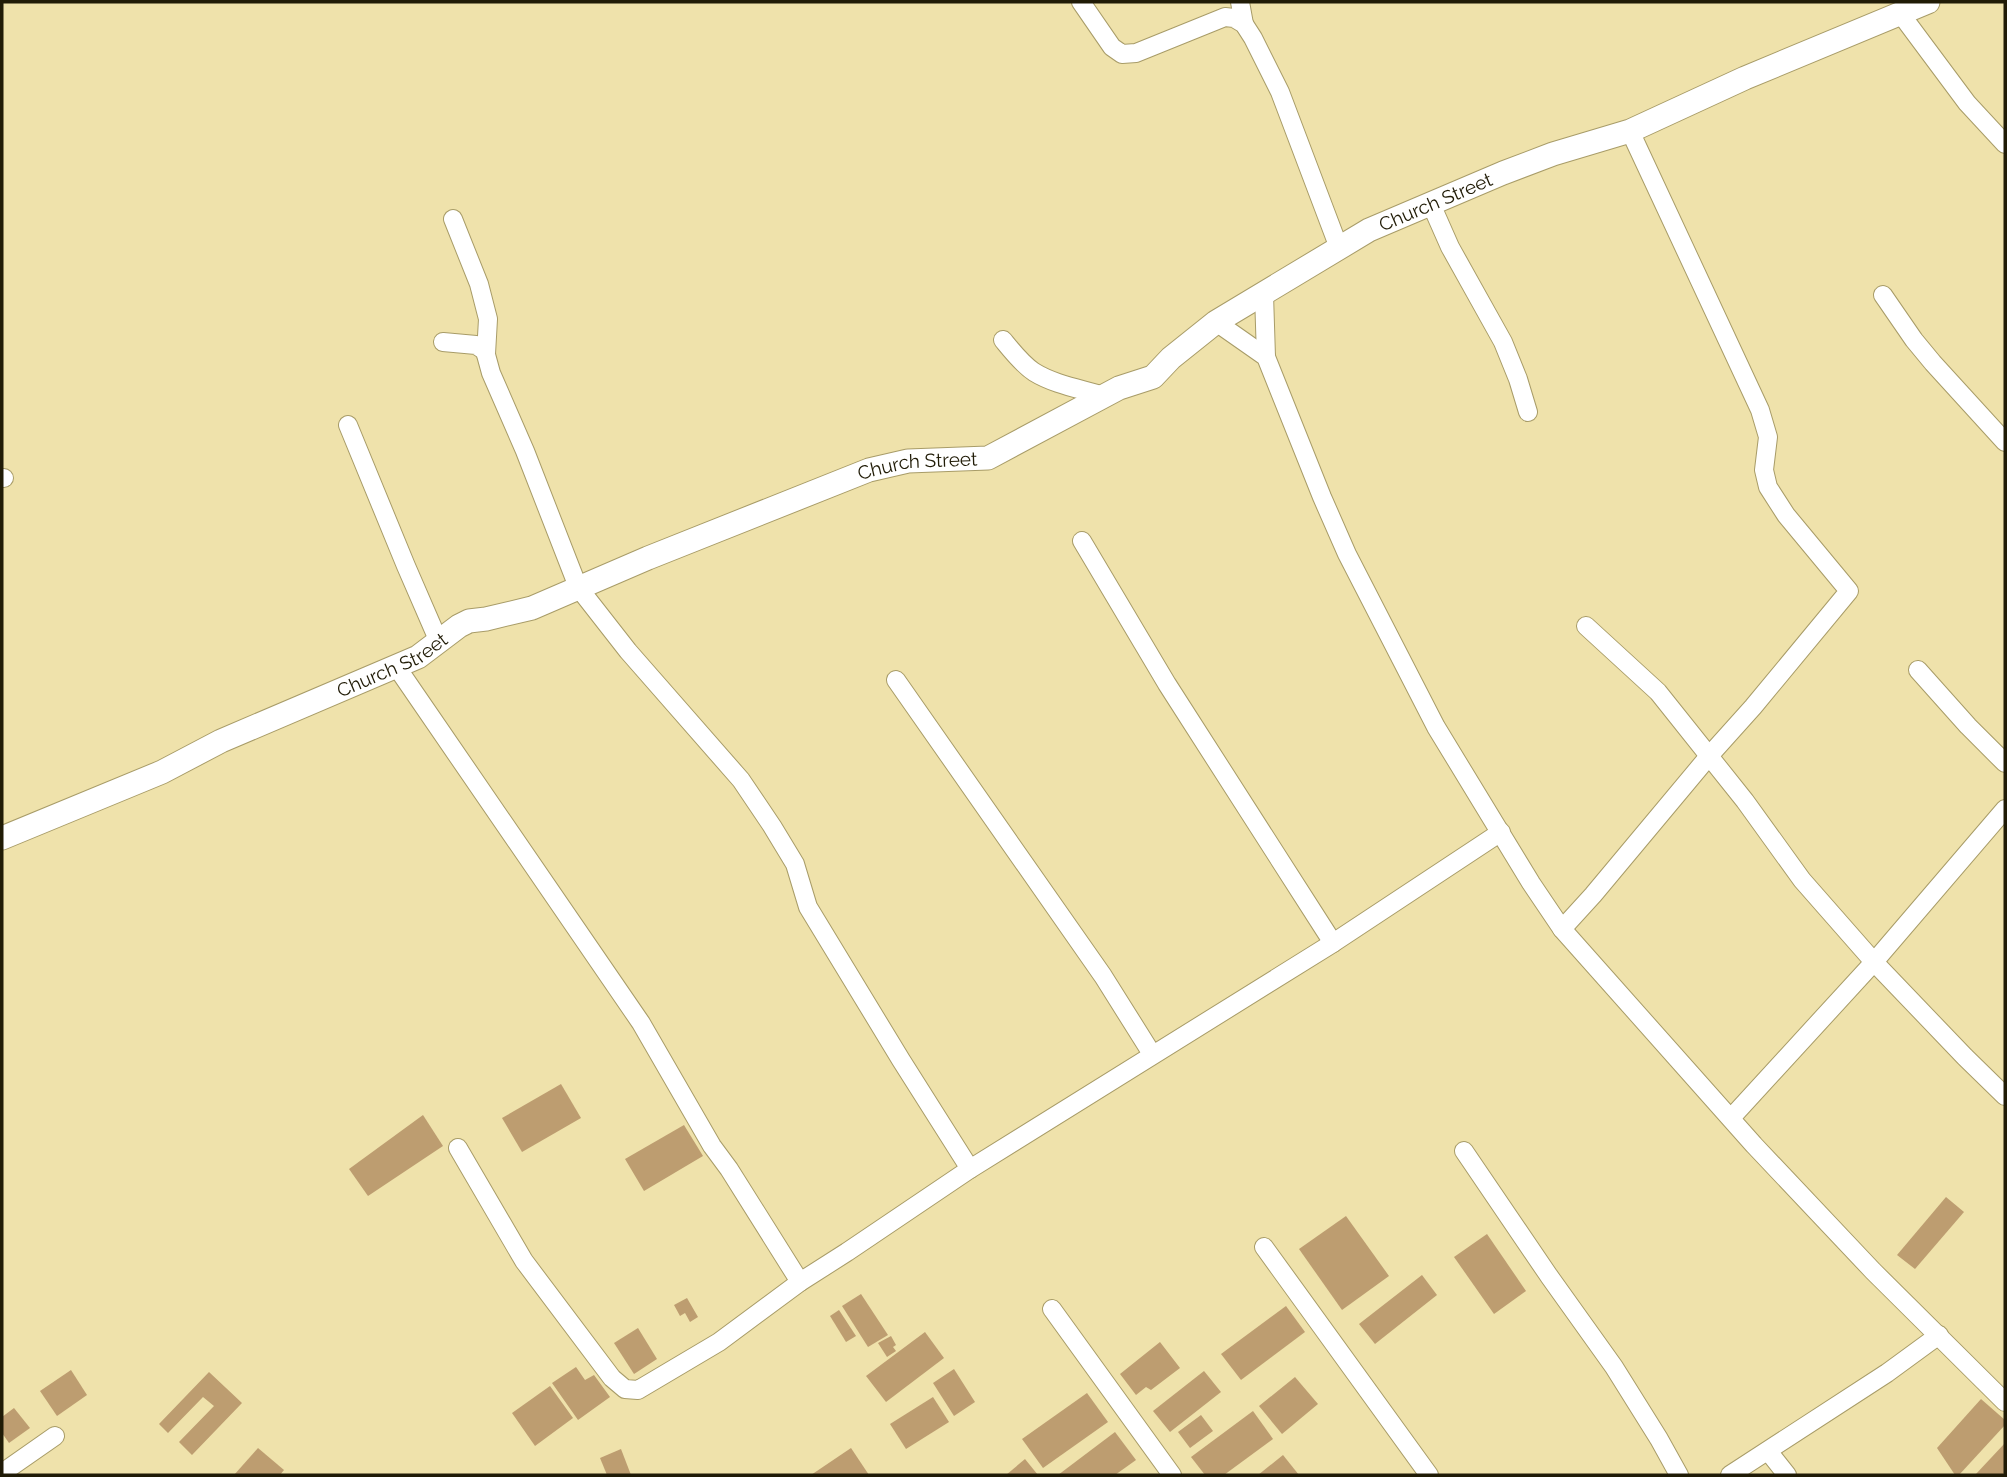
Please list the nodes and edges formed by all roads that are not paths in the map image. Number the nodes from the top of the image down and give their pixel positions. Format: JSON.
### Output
{"nodes":[{"id":1,"x":1081,"y":2,"type":"edge"},
{"id":2,"x":1240,"y":2,"type":"edge"},
{"id":3,"x":1928,"y":2,"type":"edge"},
{"id":4,"x":1900,"y":13,"type":"junction"},
{"id":5,"x":1244,"y":24,"type":"junction"},
{"id":6,"x":1630,"y":131,"type":"junction"},
{"id":7,"x":2005,"y":144,"type":"edge"},
{"id":8,"x":1431,"y":204,"type":"junction"},
{"id":9,"x":453,"y":219,"type":"dead end"},
{"id":10,"x":1339,"y":248,"type":"junction"},
{"id":11,"x":1264,"y":294,"type":"junction"},
{"id":12,"x":1883,"y":295,"type":"dead end"},
{"id":13,"x":1216,"y":322,"type":"junction"},
{"id":14,"x":1003,"y":340,"type":"dead end"},
{"id":15,"x":443,"y":342,"type":"dead end"},
{"id":16,"x":486,"y":354,"type":"junction"},
{"id":17,"x":1266,"y":357,"type":"junction"},
{"id":18,"x":1104,"y":396,"type":"junction"},
{"id":19,"x":1528,"y":412,"type":"dead end"},
{"id":20,"x":348,"y":425,"type":"dead end"},
{"id":21,"x":2005,"y":442,"type":"edge"},
{"id":22,"x":1082,"y":541,"type":"dead end"},
{"id":23,"x":578,"y":587,"type":"junction"},
{"id":24,"x":1586,"y":626,"type":"dead end"},
{"id":25,"x":439,"y":642,"type":"junction"},
{"id":26,"x":396,"y":666,"type":"junction"},
{"id":27,"x":1919,"y":670,"type":"dead end"},
{"id":28,"x":896,"y":680,"type":"dead end"},
{"id":29,"x":1709,"y":756,"type":"junction"},
{"id":30,"x":2005,"y":764,"type":"edge"},
{"id":31,"x":2005,"y":809,"type":"edge"},
{"id":32,"x":1501,"y":832,"type":"junction"},
{"id":33,"x":2,"y":838,"type":"edge"},
{"id":34,"x":1562,"y":929,"type":"junction"},
{"id":35,"x":1333,"y":943,"type":"junction"},
{"id":36,"x":1874,"y":962,"type":"junction"},
{"id":37,"x":1152,"y":1054,"type":"junction"},
{"id":38,"x":2005,"y":1096,"type":"edge"},
{"id":39,"x":1731,"y":1118,"type":"junction"},
{"id":40,"x":458,"y":1148,"type":"dead end"},
{"id":41,"x":1464,"y":1151,"type":"dead end"},
{"id":42,"x":970,"y":1169,"type":"junction"},
{"id":43,"x":1264,"y":1247,"type":"dead end"},
{"id":44,"x":800,"y":1282,"type":"junction"},
{"id":45,"x":1052,"y":1309,"type":"dead end"},
{"id":46,"x":1939,"y":1335,"type":"junction"},
{"id":47,"x":2005,"y":1402,"type":"edge"},
{"id":48,"x":55,"y":1436,"type":"dead end"},
{"id":49,"x":1768,"y":1451,"type":"junction"},
{"id":50,"x":2,"y":1473,"type":"edge"},
{"id":51,"x":1172,"y":1475,"type":"edge"},
{"id":52,"x":1429,"y":1475,"type":"edge"},
{"id":53,"x":1679,"y":1475,"type":"edge"},
{"id":54,"x":1730,"y":1475,"type":"edge"},
{"id":55,"x":1787,"y":1475,"type":"edge"}],
"edges":[{"from":1,"to":5,"type":"street"},
{"from":2,"to":5,"type":"street"},
{"from":3,"to":4,"type":"street","name":"Church Street"},
{"from":4,"to":6,"type":"street","name":"Church Street"},
{"from":4,"to":7,"type":"street"},
{"from":5,"to":10,"type":"street"},
{"from":6,"to":8,"type":"street","name":"Church Street"},
{"from":6,"to":29,"type":"street"},
{"from":8,"to":10,"type":"street","name":"Church Street"},
{"from":8,"to":19,"type":"street"},
{"from":9,"to":16,"type":"street"},
{"from":10,"to":11,"type":"street","name":"Church Street"},
{"from":11,"to":13,"type":"street","name":"Church Street"},
{"from":11,"to":17,"type":"street"},
{"from":12,"to":21,"type":"street"},
{"from":13,"to":17,"type":"street"},
{"from":13,"to":18,"type":"street","name":"Church Street"},
{"from":14,"to":18,"type":"street"},
{"from":15,"to":16,"type":"street"},
{"from":16,"to":23,"type":"street"},
{"from":17,"to":32,"type":"street"},
{"from":18,"to":23,"type":"street","name":"Church Street"},
{"from":20,"to":25,"type":"street"},
{"from":22,"to":35,"type":"street"},
{"from":23,"to":25,"type":"street","name":"Church Street"},
{"from":23,"to":42,"type":"street"},
{"from":24,"to":29,"type":"street"},
{"from":25,"to":26,"type":"street","name":"Church Street"},
{"from":26,"to":33,"type":"street","name":"Church Street"},
{"from":26,"to":44,"type":"street"},
{"from":27,"to":30,"type":"street"},
{"from":28,"to":37,"type":"street"},
{"from":29,"to":34,"type":"street"},
{"from":29,"to":36,"type":"street"},
{"from":31,"to":36,"type":"street"},
{"from":32,"to":34,"type":"street"},
{"from":32,"to":35,"type":"street"},
{"from":34,"to":39,"type":"street"},
{"from":35,"to":37,"type":"street"},
{"from":36,"to":38,"type":"street"},
{"from":36,"to":39,"type":"street"},
{"from":37,"to":42,"type":"street"},
{"from":39,"to":46,"type":"street"},
{"from":40,"to":44,"type":"street"},
{"from":41,"to":53,"type":"street"},
{"from":42,"to":44,"type":"street"},
{"from":43,"to":52,"type":"street"},
{"from":45,"to":51,"type":"street"},
{"from":46,"to":47,"type":"street"},
{"from":46,"to":49,"type":"street"},
{"from":48,"to":50,"type":"street"},
{"from":49,"to":54,"type":"street"},
{"from":49,"to":55,"type":"street"}]}
